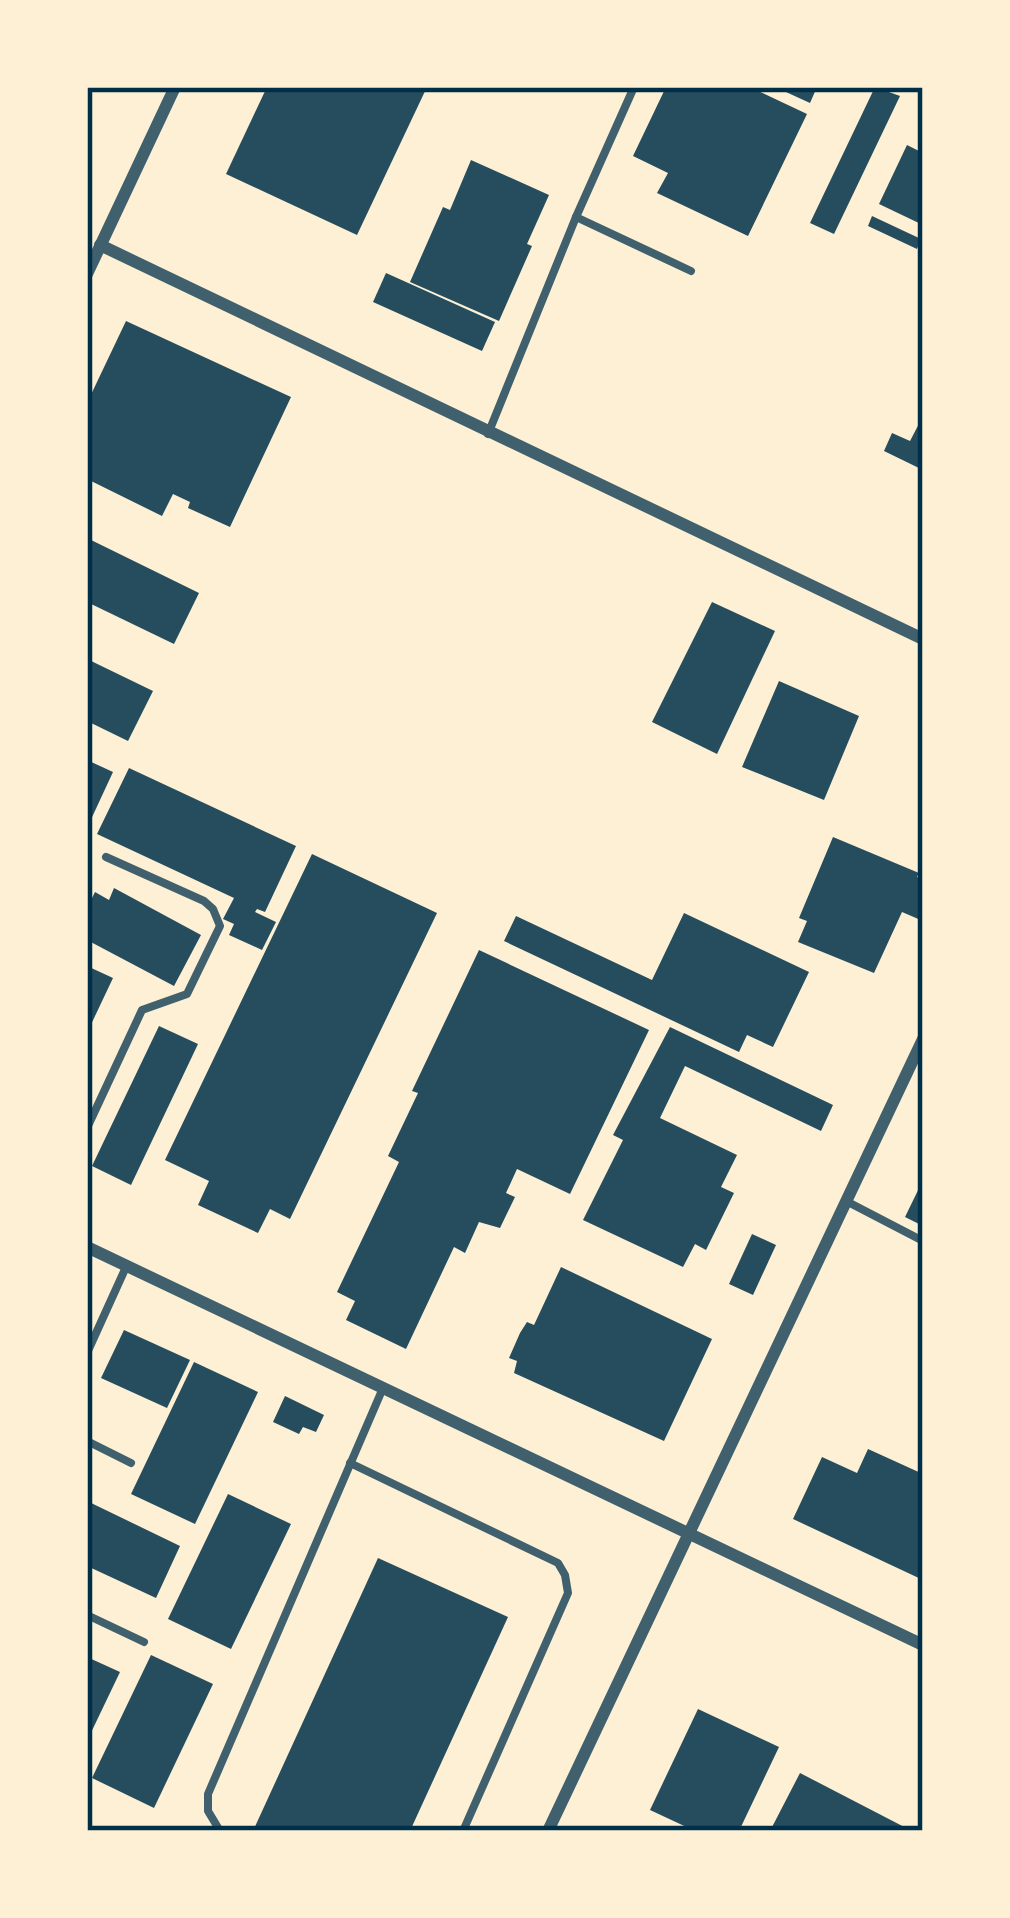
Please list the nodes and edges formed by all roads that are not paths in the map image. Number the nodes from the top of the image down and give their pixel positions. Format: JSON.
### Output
{"nodes":[{"id":1,"x":175,"y":87,"type":"edge"},
{"id":2,"x":634,"y":87,"type":"edge"},
{"id":3,"x":576,"y":217,"type":"junction"},
{"id":4,"x":100,"y":245,"type":"junction"},
{"id":5,"x":691,"y":271,"type":"dead end"},
{"id":6,"x":87,"y":274,"type":"edge"},
{"id":7,"x":488,"y":434,"type":"junction"},
{"id":8,"x":923,"y":639,"type":"edge"},
{"id":9,"x":106,"y":857,"type":"dead end"},
{"id":10,"x":923,"y":1039,"type":"edge"},
{"id":11,"x":87,"y":1128,"type":"edge"},
{"id":12,"x":846,"y":1201,"type":"junction"},
{"id":13,"x":923,"y":1241,"type":"edge"},
{"id":14,"x":87,"y":1247,"type":"edge"},
{"id":15,"x":126,"y":1266,"type":"junction"},
{"id":16,"x":87,"y":1353,"type":"edge"},
{"id":17,"x":383,"y":1388,"type":"junction"},
{"id":18,"x":87,"y":1441,"type":"edge"},
{"id":19,"x":131,"y":1462,"type":"dead end"},
{"id":20,"x":350,"y":1463,"type":"junction"},
{"id":21,"x":688,"y":1534,"type":"junction"},
{"id":22,"x":87,"y":1615,"type":"edge"},
{"id":23,"x":144,"y":1642,"type":"dead end"},
{"id":24,"x":923,"y":1646,"type":"edge"},
{"id":25,"x":220,"y":1831,"type":"edge"},
{"id":26,"x":463,"y":1831,"type":"edge"},
{"id":27,"x":548,"y":1831,"type":"edge"}],
"edges":[{"from":1,"to":4,"type":"street"},
{"from":2,"to":3,"type":"lane"},
{"from":3,"to":5,"type":"lane"},
{"from":3,"to":7,"type":"lane"},
{"from":4,"to":6,"type":"street"},
{"from":4,"to":7,"type":"street"},
{"from":7,"to":8,"type":"street"},
{"from":9,"to":11,"type":"lane"},
{"from":10,"to":12,"type":"street"},
{"from":12,"to":13,"type":"lane"},
{"from":12,"to":21,"type":"street"},
{"from":14,"to":15,"type":"street"},
{"from":15,"to":16,"type":"lane"},
{"from":15,"to":17,"type":"street"},
{"from":17,"to":20,"type":"lane"},
{"from":17,"to":21,"type":"street"},
{"from":18,"to":19,"type":"lane"},
{"from":20,"to":25,"type":"lane"},
{"from":20,"to":26,"type":"lane"},
{"from":21,"to":24,"type":"street"},
{"from":21,"to":27,"type":"street"},
{"from":22,"to":23,"type":"lane"}]}
